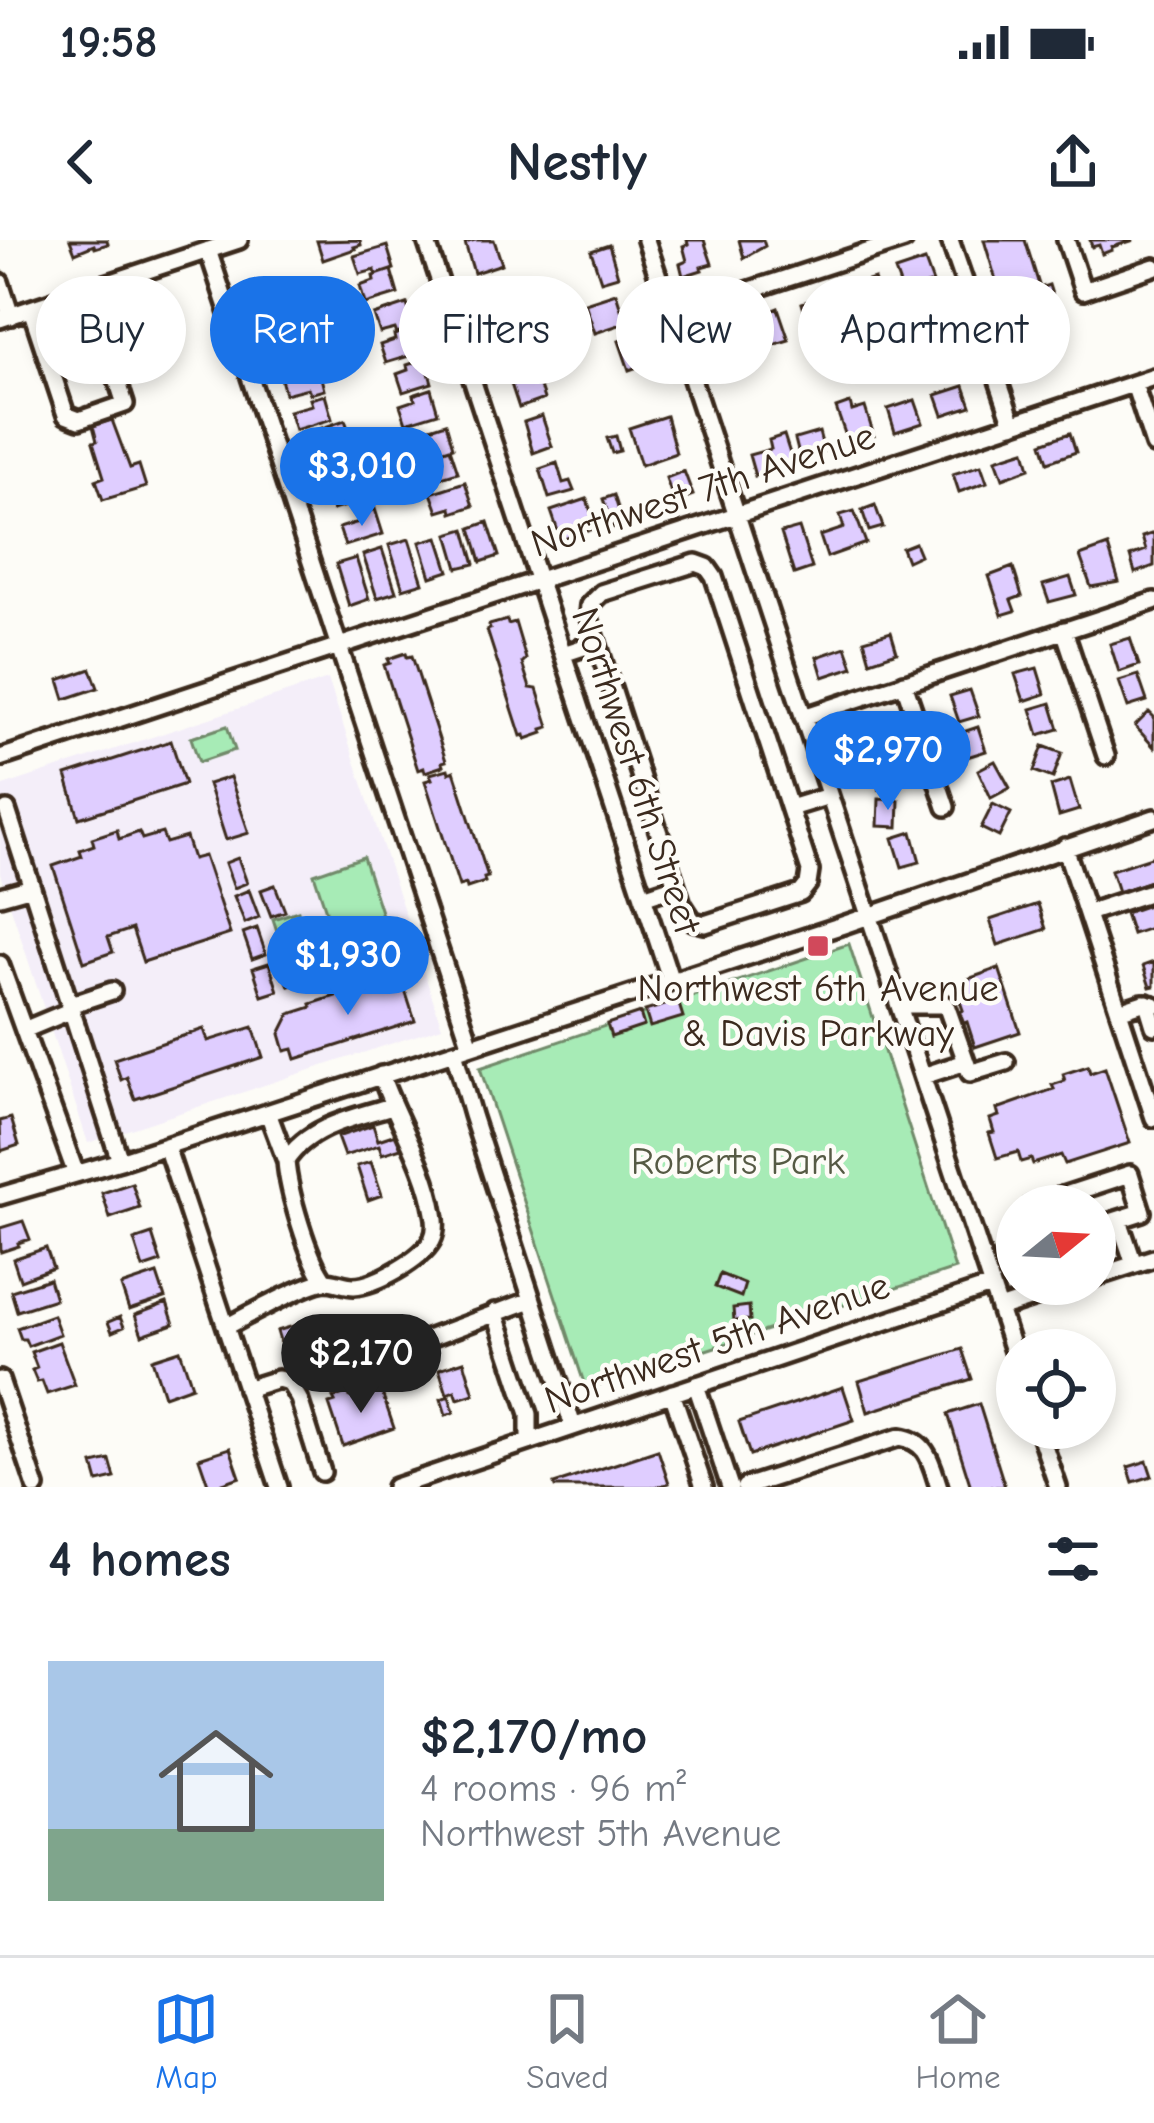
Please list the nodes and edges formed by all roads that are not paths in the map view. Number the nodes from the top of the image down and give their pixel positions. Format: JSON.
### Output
{"nodes":[{"id":1,"x":239,"y":240,"type":"edge"},
{"id":2,"x":426,"y":240,"type":"edge"},
{"id":3,"x":646,"y":240,"type":"edge"},
{"id":4,"x":904,"y":240,"type":"edge"},
{"id":5,"x":950,"y":240,"type":"edge"},
{"id":6,"x":1066,"y":240,"type":"edge"},
{"id":7,"x":208,"y":250,"type":"junction"},
{"id":8,"x":1154,"y":267,"type":"edge"},
{"id":9,"x":130,"y":276,"type":"edge"},
{"id":10,"x":658,"y":276,"type":"edge"},
{"id":11,"x":0,"y":282,"type":"edge"},
{"id":12,"x":774,"y":282,"type":"edge"},
{"id":13,"x":36,"y":307,"type":"edge"},
{"id":14,"x":31,"y":309,"type":"junction"},
{"id":15,"x":6,"y":317,"type":"edge"},
{"id":16,"x":36,"y":325,"type":"edge"},
{"id":17,"x":1154,"y":377,"type":"edge"},
{"id":18,"x":55,"y":384,"type":"edge"},
{"id":19,"x":119,"y":384,"type":"edge"},
{"id":20,"x":694,"y":384,"type":"edge"},
{"id":21,"x":1134,"y":384,"type":"junction"},
{"id":22,"x":1013,"y":424,"type":"junction"},
{"id":23,"x":1154,"y":445,"type":"edge"},
{"id":24,"x":737,"y":514,"type":"junction"},
{"id":25,"x":538,"y":579,"type":"junction"},
{"id":26,"x":1154,"y":602,"type":"edge"},
{"id":27,"x":1064,"y":630,"type":"junction"},
{"id":28,"x":596,"y":643,"type":"junction"},
{"id":29,"x":339,"y":645,"type":"junction"},
{"id":30,"x":563,"y":654,"type":"junction"},
{"id":31,"x":904,"y":683,"type":"junction"},
{"id":32,"x":803,"y":717,"type":"junction"},
{"id":33,"x":1106,"y":756,"type":"dead end"},
{"id":34,"x":0,"y":758,"type":"edge"},
{"id":35,"x":829,"y":796,"type":"junction"},
{"id":36,"x":946,"y":807,"type":"dead end"},
{"id":37,"x":790,"y":808,"type":"junction"},
{"id":38,"x":7,"y":810,"type":"dead end"},
{"id":39,"x":1154,"y":818,"type":"edge"},
{"id":40,"x":1064,"y":847,"type":"junction"},
{"id":41,"x":676,"y":886,"type":"junction"},
{"id":42,"x":32,"y":887,"type":"junction"},
{"id":43,"x":1154,"y":892,"type":"edge"},
{"id":44,"x":0,"y":896,"type":"edge"},
{"id":45,"x":643,"y":897,"type":"junction"},
{"id":46,"x":1087,"y":914,"type":"junction"},
{"id":47,"x":869,"y":915,"type":"junction"},
{"id":48,"x":0,"y":964,"type":"edge"},
{"id":49,"x":670,"y":981,"type":"junction"},
{"id":50,"x":112,"y":991,"type":"dead end"},
{"id":51,"x":1150,"y":1004,"type":"edge"},
{"id":52,"x":899,"y":1005,"type":"junction"},
{"id":53,"x":71,"y":1008,"type":"junction"},
{"id":54,"x":1119,"y":1011,"type":"junction"},
{"id":55,"x":1154,"y":1026,"type":"edge"},
{"id":56,"x":24,"y":1030,"type":"junction"},
{"id":57,"x":462,"y":1049,"type":"junction"},
{"id":58,"x":966,"y":1062,"type":"junction"},
{"id":59,"x":1006,"y":1062,"type":"dead end"},
{"id":60,"x":381,"y":1075,"type":"junction"},
{"id":61,"x":923,"y":1076,"type":"junction"},
{"id":62,"x":392,"y":1106,"type":"junction"},
{"id":63,"x":268,"y":1113,"type":"junction"},
{"id":64,"x":1154,"y":1118,"type":"edge"},
{"id":65,"x":166,"y":1146,"type":"junction"},
{"id":66,"x":120,"y":1161,"type":"junction"},
{"id":67,"x":286,"y":1161,"type":"junction"},
{"id":68,"x":76,"y":1174,"type":"junction"},
{"id":69,"x":1096,"y":1185,"type":"edge"},
{"id":70,"x":0,"y":1196,"type":"edge"},
{"id":71,"x":1119,"y":1220,"type":"junction"},
{"id":72,"x":1116,"y":1221,"type":"edge"},
{"id":73,"x":1154,"y":1258,"type":"edge"},
{"id":74,"x":1134,"y":1264,"type":"junction"},
{"id":75,"x":1116,"y":1270,"type":"edge"},
{"id":76,"x":325,"y":1281,"type":"junction"},
{"id":77,"x":992,"y":1286,"type":"junction"},
{"id":78,"x":531,"y":1300,"type":"junction"},
{"id":79,"x":1011,"y":1305,"type":"edge"},
{"id":80,"x":999,"y":1309,"type":"junction"},
{"id":81,"x":494,"y":1312,"type":"junction"},
{"id":82,"x":226,"y":1327,"type":"junction"},
{"id":83,"x":1006,"y":1329,"type":"edge"},
{"id":84,"x":422,"y":1341,"type":"dead end"},
{"id":85,"x":0,"y":1380,"type":"edge"},
{"id":86,"x":696,"y":1385,"type":"junction"},
{"id":87,"x":246,"y":1389,"type":"junction"},
{"id":88,"x":672,"y":1393,"type":"junction"},
{"id":89,"x":573,"y":1426,"type":"junction"},
{"id":90,"x":530,"y":1441,"type":"junction"},
{"id":91,"x":1045,"y":1449,"type":"edge"},
{"id":92,"x":322,"y":1472,"type":"dead end"},
{"id":93,"x":37,"y":1487,"type":"edge"},
{"id":94,"x":279,"y":1487,"type":"edge"},
{"id":95,"x":395,"y":1487,"type":"edge"},
{"id":96,"x":704,"y":1487,"type":"edge"},
{"id":97,"x":730,"y":1487,"type":"edge"},
{"id":98,"x":745,"y":1487,"type":"edge"},
{"id":99,"x":939,"y":1487,"type":"edge"},
{"id":100,"x":1058,"y":1487,"type":"edge"}],
"edges":[{"from":1,"to":7,"type":"street"},
{"from":2,"to":25,"type":"street","name":"Northwest 6th Street"},
{"from":3,"to":10,"type":"street"},
{"from":4,"to":12,"type":"street"},
{"from":5,"to":22,"type":"street"},
{"from":6,"to":8,"type":"street"},
{"from":7,"to":9,"type":"street"},
{"from":7,"to":29,"type":"street"},
{"from":11,"to":15,"type":"street"},
{"from":13,"to":14,"type":"street"},
{"from":14,"to":15,"type":"street"},
{"from":14,"to":16,"type":"street"},
{"from":17,"to":21,"type":"street","name":"Northwest 7th Avenue"},
{"from":18,"to":19,"type":"street"},
{"from":20,"to":24,"type":"street"},
{"from":21,"to":22,"type":"street","name":"Northwest 7th Avenue"},
{"from":21,"to":23,"type":"street"},
{"from":22,"to":24,"type":"street","name":"Northwest 7th Avenue"},
{"from":24,"to":25,"type":"street","name":"Northwest 7th Avenue"},
{"from":24,"to":32,"type":"street"},
{"from":25,"to":29,"type":"street","name":"Northwest 7th Avenue"},
{"from":25,"to":30,"type":"street","name":"Northwest 6th Street"},
{"from":26,"to":27,"type":"street"},
{"from":27,"to":31,"type":"street"},
{"from":27,"to":33,"type":"street"},
{"from":28,"to":30,"type":"street"},
{"from":28,"to":37,"type":"street"},
{"from":28,"to":41,"type":"street"},
{"from":29,"to":34,"type":"street","name":"Northwest 7th Avenue"},
{"from":29,"to":57,"type":"street"},
{"from":30,"to":45,"type":"street","name":"Northwest 6th Street"},
{"from":31,"to":32,"type":"street"},
{"from":31,"to":36,"type":"street"},
{"from":32,"to":35,"type":"street"},
{"from":35,"to":37,"type":"street"},
{"from":35,"to":47,"type":"street"},
{"from":37,"to":41,"type":"street"},
{"from":38,"to":42,"type":"street"},
{"from":39,"to":40,"type":"street"},
{"from":40,"to":46,"type":"street"},
{"from":40,"to":47,"type":"street"},
{"from":41,"to":45,"type":"street"},
{"from":42,"to":44,"type":"street"},
{"from":42,"to":53,"type":"street"},
{"from":43,"to":46,"type":"street"},
{"from":45,"to":49,"type":"street","name":"Northwest 6th Street"},
{"from":46,"to":54,"type":"street"},
{"from":47,"to":49,"type":"street"},
{"from":47,"to":52,"type":"street"},
{"from":48,"to":56,"type":"street"},
{"from":49,"to":57,"type":"street"},
{"from":50,"to":53,"type":"street"},
{"from":51,"to":54,"type":"street"},
{"from":51,"to":55,"type":"street"},
{"from":52,"to":58,"type":"street"},
{"from":52,"to":61,"type":"street"},
{"from":53,"to":56,"type":"street"},
{"from":53,"to":66,"type":"street"},
{"from":54,"to":64,"type":"street"},
{"from":56,"to":68,"type":"street"},
{"from":57,"to":60,"type":"street"},
{"from":57,"to":78,"type":"street"},
{"from":58,"to":59,"type":"street"},
{"from":58,"to":61,"type":"street"},
{"from":60,"to":62,"type":"street"},
{"from":60,"to":63,"type":"street"},
{"from":61,"to":77,"type":"street"},
{"from":62,"to":67,"type":"street"},
{"from":62,"to":76,"type":"street"},
{"from":63,"to":65,"type":"street"},
{"from":63,"to":67,"type":"street"},
{"from":65,"to":66,"type":"street"},
{"from":65,"to":82,"type":"street"},
{"from":66,"to":68,"type":"street"},
{"from":67,"to":76,"type":"street"},
{"from":68,"to":70,"type":"street"},
{"from":69,"to":71,"type":"street"},
{"from":71,"to":72,"type":"street"},
{"from":71,"to":74,"type":"street"},
{"from":73,"to":74,"type":"street"},
{"from":74,"to":75,"type":"street"},
{"from":76,"to":82,"type":"street"},
{"from":77,"to":80,"type":"street"},
{"from":77,"to":86,"type":"street","name":"Northwest 5th Avenue"},
{"from":78,"to":81,"type":"street"},
{"from":78,"to":89,"type":"street"},
{"from":79,"to":80,"type":"street"},
{"from":80,"to":83,"type":"street"},
{"from":81,"to":84,"type":"street"},
{"from":81,"to":90,"type":"street"},
{"from":82,"to":87,"type":"street"},
{"from":85,"to":93,"type":"street"},
{"from":86,"to":88,"type":"street","name":"Northwest 5th Avenue"},
{"from":86,"to":97,"type":"street"},
{"from":87,"to":92,"type":"street"},
{"from":87,"to":94,"type":"street"},
{"from":88,"to":89,"type":"street","name":"Northwest 5th Avenue"},
{"from":88,"to":96,"type":"street"},
{"from":89,"to":90,"type":"street","name":"Northwest 5th Avenue"},
{"from":90,"to":95,"type":"street","name":"Northwest 5th Avenue"},
{"from":91,"to":100,"type":"street"},
{"from":98,"to":99,"type":"street"}]}
